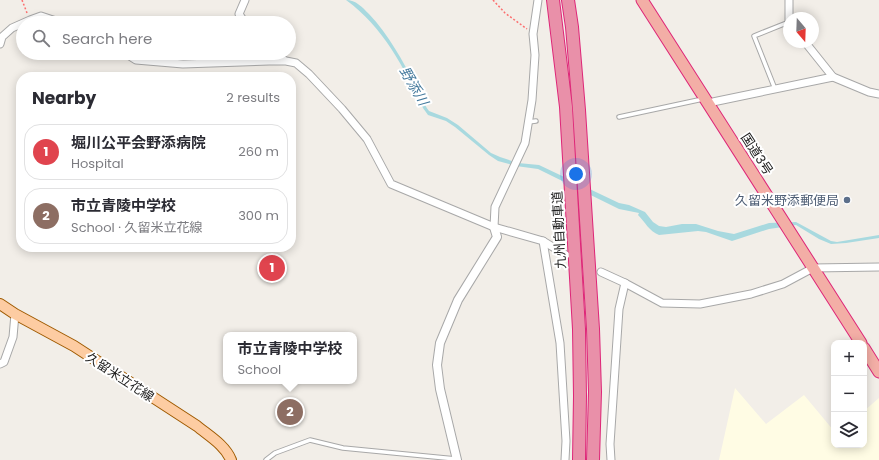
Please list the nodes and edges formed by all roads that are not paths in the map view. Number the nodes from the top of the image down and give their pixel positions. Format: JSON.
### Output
{"nodes":[{"id":1,"x":245,"y":0,"type":"edge"},
{"id":2,"x":538,"y":0,"type":"edge"},
{"id":3,"x":553,"y":0,"type":"edge"},
{"id":4,"x":568,"y":0,"type":"edge"},
{"id":5,"x":642,"y":0,"type":"edge"},
{"id":6,"x":789,"y":0,"type":"edge"},
{"id":7,"x":789,"y":12,"type":"edge"},
{"id":8,"x":240,"y":16,"type":"edge"},
{"id":9,"x":783,"y":24,"type":"edge"},
{"id":10,"x":16,"y":26,"type":"edge"},
{"id":11,"x":0,"y":44,"type":"edge"},
{"id":12,"x":810,"y":48,"type":"edge"},
{"id":13,"x":136,"y":60,"type":"edge"},
{"id":14,"x":286,"y":61,"type":"joint"},
{"id":15,"x":833,"y":77,"type":"junction"},
{"id":16,"x":775,"y":89,"type":"junction"},
{"id":17,"x":879,"y":94,"type":"edge"},
{"id":18,"x":706,"y":101,"type":"junction"},
{"id":19,"x":620,"y":117,"type":"dead end"},
{"id":20,"x":536,"y":121,"type":"dead end"},
{"id":21,"x":528,"y":122,"type":"junction"},
{"id":22,"x":494,"y":227,"type":"junction"},
{"id":23,"x":543,"y":241,"type":"junction"},
{"id":24,"x":566,"y":255,"type":"dead end"},
{"id":25,"x":879,"y":266,"type":"edge"},
{"id":26,"x":813,"y":268,"type":"junction"},
{"id":27,"x":601,"y":272,"type":"dead end"},
{"id":28,"x":625,"y":283,"type":"junction"},
{"id":29,"x":0,"y":304,"type":"edge"},
{"id":30,"x":15,"y":314,"type":"junction"},
{"id":31,"x":859,"y":340,"type":"edge"},
{"id":32,"x":867,"y":353,"type":"edge"},
{"id":33,"x":0,"y":364,"type":"edge"},
{"id":34,"x":879,"y":372,"type":"edge"},
{"id":35,"x":456,"y":459,"type":"edge"},
{"id":36,"x":231,"y":460,"type":"edge"},
{"id":37,"x":266,"y":460,"type":"edge"},
{"id":38,"x":565,"y":460,"type":"edge"},
{"id":39,"x":579,"y":460,"type":"edge"},
{"id":40,"x":593,"y":460,"type":"edge"},
{"id":41,"x":611,"y":460,"type":"edge"}],
"edges":[{"from":1,"to":8,"type":"street"},
{"from":2,"to":21,"type":"street"},
{"from":3,"to":39,"type":"highway","name":"九州自動車道"},
{"from":4,"to":40,"type":"highway"},
{"from":5,"to":18,"type":"highway","name":"国道3号"},
{"from":6,"to":7,"type":"street"},
{"from":9,"to":16,"type":"lane"},
{"from":10,"to":11,"type":"street"},
{"from":12,"to":15,"type":"street"},
{"from":13,"to":14,"type":"street"},
{"from":14,"to":22,"type":"street"},
{"from":15,"to":16,"type":"street"},
{"from":15,"to":17,"type":"street"},
{"from":16,"to":18,"type":"street"},
{"from":18,"to":19,"type":"lane"},
{"from":18,"to":26,"type":"highway","name":"国道3号"},
{"from":20,"to":21,"type":"lane"},
{"from":21,"to":22,"type":"street"},
{"from":22,"to":23,"type":"street"},
{"from":22,"to":35,"type":"street"},
{"from":23,"to":24,"type":"street"},
{"from":23,"to":38,"type":"street"},
{"from":25,"to":26,"type":"street"},
{"from":26,"to":28,"type":"street"},
{"from":26,"to":31,"type":"highway","name":"国道3号"},
{"from":27,"to":28,"type":"street"},
{"from":28,"to":41,"type":"street"},
{"from":29,"to":30,"type":"main road","name":"久留米立花線"},
{"from":30,"to":33,"type":"street"},
{"from":30,"to":36,"type":"main road","name":"久留米立花線"},
{"from":32,"to":34,"type":"highway"},
{"from":35,"to":37,"type":"lane"}]}
